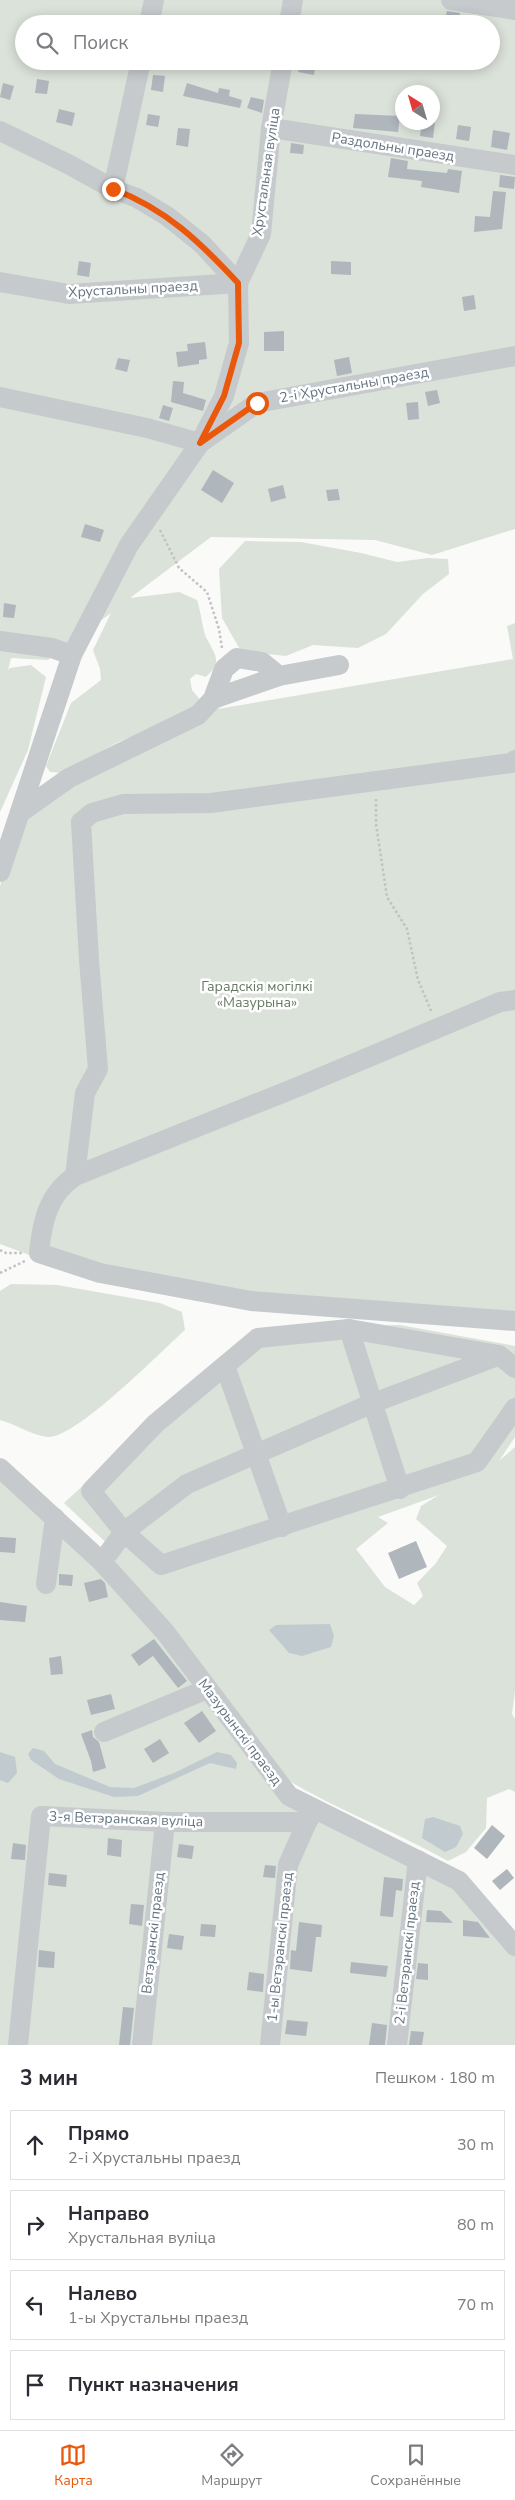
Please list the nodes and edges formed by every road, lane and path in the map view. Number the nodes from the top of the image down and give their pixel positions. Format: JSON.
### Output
{"nodes":[{"id":1,"x":154,"y":0,"type":"edge"},
{"id":2,"x":293,"y":0,"type":"edge"},
{"id":3,"x":451,"y":0,"type":"edge"},
{"id":4,"x":515,"y":10,"type":"edge"},
{"id":5,"x":151,"y":15,"type":"edge"},
{"id":6,"x":290,"y":15,"type":"edge"},
{"id":7,"x":139,"y":70,"type":"edge"},
{"id":8,"x":281,"y":70,"type":"edge"},
{"id":9,"x":271,"y":128,"type":"junction"},
{"id":10,"x":0,"y":131,"type":"edge"},
{"id":11,"x":515,"y":165,"type":"edge"},
{"id":12,"x":113,"y":189,"type":"junction"},
{"id":13,"x":0,"y":282,"type":"edge"},
{"id":14,"x":238,"y":283,"type":"junction"},
{"id":15,"x":515,"y":356,"type":"edge"},
{"id":16,"x":0,"y":397,"type":"edge"},
{"id":17,"x":200,"y":443,"type":"junction"},
{"id":18,"x":151,"y":515,"type":"junction"},
{"id":19,"x":0,"y":641,"type":"edge"},
{"id":20,"x":72,"y":655,"type":"junction"},
{"id":21,"x":339,"y":665,"type":"dead end"},
{"id":22,"x":224,"y":670,"type":"junction"},
{"id":23,"x":279,"y":676,"type":"junction"},
{"id":24,"x":213,"y":699,"type":"junction"},
{"id":25,"x":515,"y":760,"type":"edge"},
{"id":26,"x":375,"y":782,"type":"junction"},
{"id":27,"x":21,"y":812,"type":"junction"},
{"id":28,"x":0,"y":872,"type":"edge"},
{"id":29,"x":515,"y":1000,"type":"edge"},
{"id":30,"x":438,"y":1028,"type":"junction"},
{"id":31,"x":75,"y":1176,"type":"junction"},
{"id":32,"x":0,"y":1250,"type":"edge"},
{"id":33,"x":39,"y":1253,"type":"junction"},
{"id":34,"x":0,"y":1274,"type":"edge"},
{"id":35,"x":515,"y":1321,"type":"edge"},
{"id":36,"x":349,"y":1330,"type":"junction"},
{"id":37,"x":499,"y":1356,"type":"junction"},
{"id":38,"x":225,"y":1366,"type":"junction"},
{"id":39,"x":515,"y":1368,"type":"edge"},
{"id":40,"x":373,"y":1402,"type":"junction"},
{"id":41,"x":515,"y":1408,"type":"edge"},
{"id":42,"x":256,"y":1452,"type":"junction"},
{"id":43,"x":0,"y":1468,"type":"edge"},
{"id":44,"x":400,"y":1489,"type":"junction"},
{"id":45,"x":55,"y":1518,"type":"junction"},
{"id":46,"x":282,"y":1527,"type":"junction"},
{"id":47,"x":124,"y":1532,"type":"junction"},
{"id":48,"x":102,"y":1562,"type":"junction"},
{"id":49,"x":46,"y":1584,"type":"dead end"},
{"id":50,"x":207,"y":1689,"type":"junction"},
{"id":51,"x":104,"y":1732,"type":"dead end"},
{"id":52,"x":311,"y":1816,"type":"junction"},
{"id":53,"x":164,"y":1822,"type":"junction"},
{"id":54,"x":418,"y":1860,"type":"junction"},
{"id":55,"x":515,"y":1946,"type":"edge"},
{"id":56,"x":18,"y":2045,"type":"edge"},
{"id":57,"x":142,"y":2045,"type":"edge"},
{"id":58,"x":270,"y":2045,"type":"edge"},
{"id":59,"x":397,"y":2045,"type":"edge"}],
"edges":[{"from":1,"to":5,"type":"street"},
{"from":2,"to":6,"type":"street"},
{"from":3,"to":4,"type":"street"},
{"from":7,"to":12,"type":"street"},
{"from":8,"to":9,"type":"street","name":"Хрустальная вуліца"},
{"from":9,"to":11,"type":"street","name":"Раздольны праезд"},
{"from":9,"to":14,"type":"street","name":"Хрустальная вуліца"},
{"from":10,"to":12,"type":"street"},
{"from":12,"to":14,"type":"street"},
{"from":13,"to":14,"type":"street","name":"Хрустальны праезд"},
{"from":14,"to":17,"type":"street","name":"Хрустальная вуліца"},
{"from":15,"to":17,"type":"street","name":"2-і Хрустальны праезд"},
{"from":16,"to":17,"type":"street"},
{"from":17,"to":18,"type":"street","name":"Хрустальная вуліца"},
{"from":18,"to":20,"type":"street","name":"Хрустальная вуліца"},
{"from":18,"to":22,"type":"path"},
{"from":19,"to":20,"type":"street"},
{"from":20,"to":27,"type":"street","name":"Хрустальная вуліца"},
{"from":21,"to":23,"type":"street"},
{"from":22,"to":23,"type":"street"},
{"from":22,"to":24,"type":"street"},
{"from":23,"to":24,"type":"street"},
{"from":24,"to":27,"type":"street"},
{"from":25,"to":26,"type":"street"},
{"from":26,"to":30,"type":"path"},
{"from":26,"to":31,"type":"street"},
{"from":27,"to":28,"type":"street","name":"Хрустальная вуліца"},
{"from":29,"to":30,"type":"street"},
{"from":30,"to":31,"type":"street"},
{"from":31,"to":33,"type":"street"},
{"from":32,"to":33,"type":"path"},
{"from":33,"to":34,"type":"path"},
{"from":33,"to":35,"type":"street"},
{"from":36,"to":37,"type":"street"},
{"from":36,"to":38,"type":"street"},
{"from":36,"to":40,"type":"street"},
{"from":37,"to":39,"type":"street"},
{"from":37,"to":40,"type":"street"},
{"from":38,"to":42,"type":"street"},
{"from":38,"to":47,"type":"street"},
{"from":40,"to":42,"type":"street"},
{"from":40,"to":44,"type":"street"},
{"from":41,"to":44,"type":"street"},
{"from":42,"to":46,"type":"street"},
{"from":42,"to":47,"type":"street"},
{"from":43,"to":45,"type":"street","name":"Мазурынскі праезд"},
{"from":44,"to":46,"type":"street"},
{"from":45,"to":48,"type":"street","name":"Мазурынскі праезд"},
{"from":45,"to":49,"type":"street"},
{"from":46,"to":47,"type":"street"},
{"from":47,"to":48,"type":"street"},
{"from":48,"to":50,"type":"street","name":"Мазурынскі праезд"},
{"from":50,"to":51,"type":"street"},
{"from":50,"to":52,"type":"street","name":"Мазурынскі праезд"},
{"from":52,"to":53,"type":"street","name":"3-я Ветэранская вуліца"},
{"from":52,"to":54,"type":"street","name":"Мазурынскі праезд"},
{"from":52,"to":58,"type":"street","name":"1-ы Ветэранскі праезд"},
{"from":53,"to":56,"type":"street","name":"3-я Ветэранская вуліца"},
{"from":53,"to":57,"type":"street","name":"Ветэранскі праезд"},
{"from":54,"to":55,"type":"street","name":"Мазурынскі праезд"},
{"from":54,"to":59,"type":"street","name":"2-і Ветэранскі праезд"}]}
